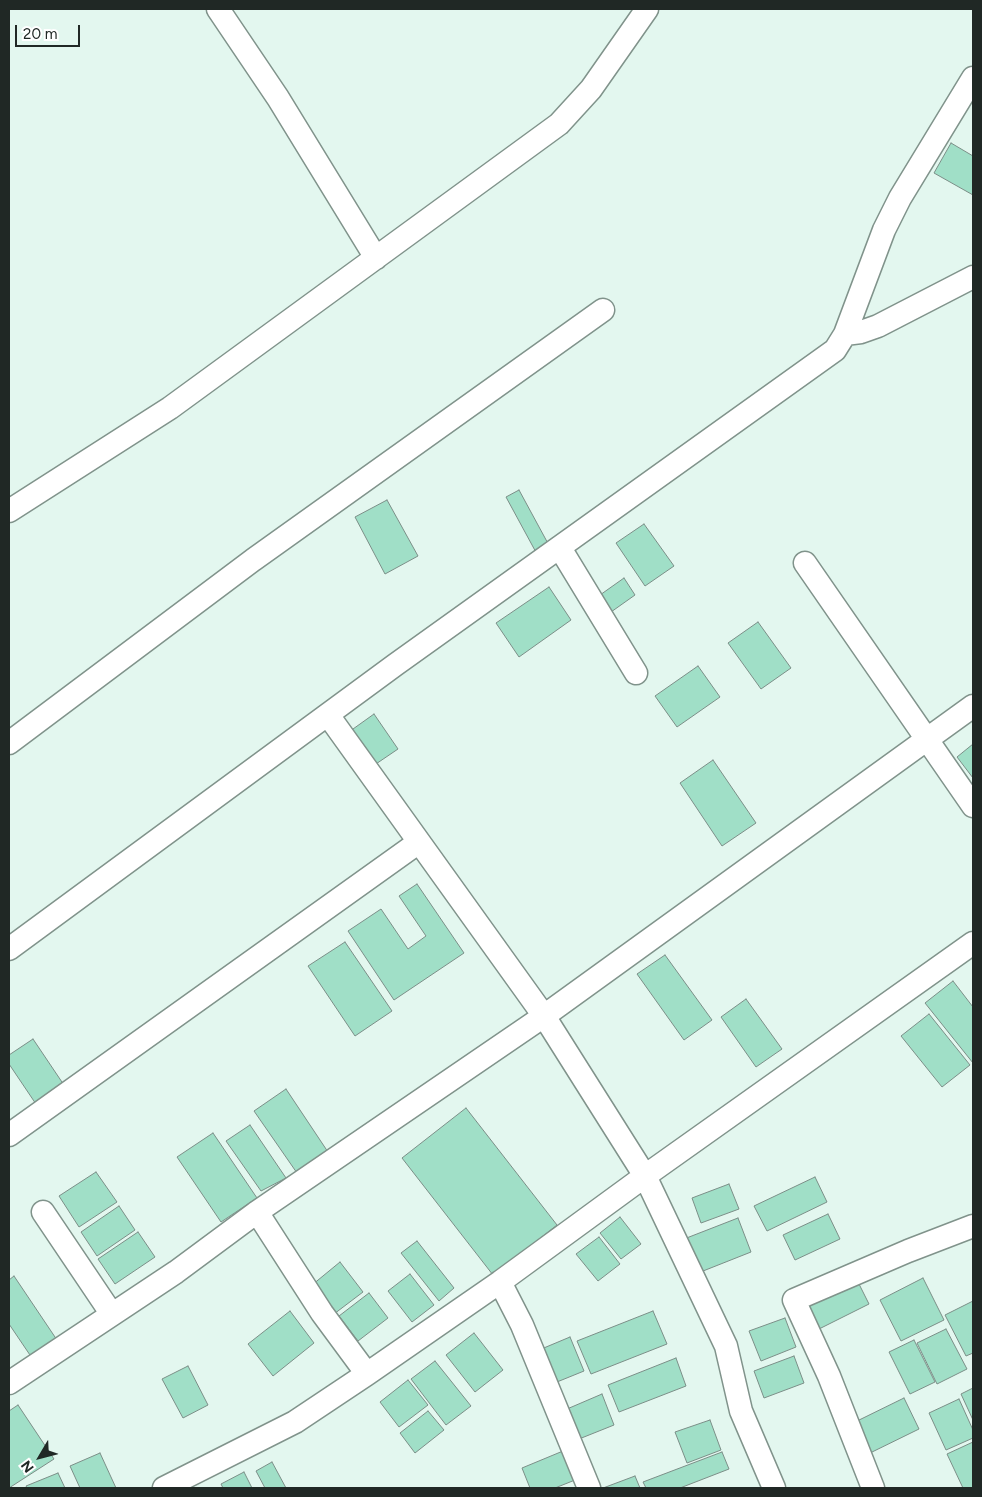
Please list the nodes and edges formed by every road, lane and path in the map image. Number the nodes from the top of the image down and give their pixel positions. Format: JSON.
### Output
{"nodes":[{"id":1,"x":218,"y":9,"type":"edge"},
{"id":2,"x":648,"y":9,"type":"edge"},
{"id":3,"x":973,"y":78,"type":"edge"},
{"id":4,"x":376,"y":258,"type":"junction"},
{"id":5,"x":973,"y":276,"type":"edge"},
{"id":6,"x":603,"y":310,"type":"dead end"},
{"id":7,"x":845,"y":334,"type":"junction"},
{"id":8,"x":9,"y":511,"type":"edge"},
{"id":9,"x":560,"y":548,"type":"junction"},
{"id":10,"x":805,"y":563,"type":"dead end"},
{"id":11,"x":636,"y":673,"type":"dead end"},
{"id":12,"x":973,"y":706,"type":"edge"},
{"id":13,"x":328,"y":715,"type":"junction"},
{"id":14,"x":926,"y":740,"type":"junction"},
{"id":15,"x":9,"y":743,"type":"edge"},
{"id":16,"x":973,"y":806,"type":"edge"},
{"id":17,"x":419,"y":842,"type":"junction"},
{"id":18,"x":973,"y":943,"type":"edge"},
{"id":19,"x":9,"y":949,"type":"edge"},
{"id":20,"x":544,"y":1016,"type":"junction"},
{"id":21,"x":9,"y":1135,"type":"edge"},
{"id":22,"x":645,"y":1176,"type":"junction"},
{"id":23,"x":42,"y":1212,"type":"dead end"},
{"id":24,"x":257,"y":1212,"type":"junction"},
{"id":25,"x":973,"y":1226,"type":"edge"},
{"id":26,"x":500,"y":1282,"type":"junction"},
{"id":27,"x":111,"y":1313,"type":"junction"},
{"id":28,"x":368,"y":1374,"type":"junction"},
{"id":29,"x":9,"y":1383,"type":"edge"},
{"id":30,"x":164,"y":1488,"type":"edge"},
{"id":31,"x":589,"y":1488,"type":"edge"},
{"id":32,"x":774,"y":1488,"type":"edge"},
{"id":33,"x":873,"y":1488,"type":"edge"}],
"edges":[{"from":1,"to":4,"type":"street"},
{"from":2,"to":4,"type":"street"},
{"from":3,"to":7,"type":"street"},
{"from":4,"to":8,"type":"street"},
{"from":5,"to":7,"type":"street"},
{"from":6,"to":15,"type":"street"},
{"from":7,"to":9,"type":"street"},
{"from":9,"to":11,"type":"street"},
{"from":9,"to":13,"type":"street"},
{"from":10,"to":14,"type":"street"},
{"from":12,"to":14,"type":"street"},
{"from":13,"to":17,"type":"street"},
{"from":13,"to":19,"type":"street"},
{"from":14,"to":16,"type":"street"},
{"from":14,"to":20,"type":"street"},
{"from":17,"to":20,"type":"street"},
{"from":17,"to":21,"type":"street"},
{"from":18,"to":22,"type":"street"},
{"from":20,"to":22,"type":"street"},
{"from":20,"to":24,"type":"street"},
{"from":22,"to":26,"type":"street"},
{"from":22,"to":32,"type":"street"},
{"from":23,"to":27,"type":"street"},
{"from":24,"to":27,"type":"street"},
{"from":24,"to":28,"type":"street"},
{"from":25,"to":33,"type":"street"},
{"from":26,"to":28,"type":"street"},
{"from":26,"to":31,"type":"street"},
{"from":27,"to":29,"type":"street"},
{"from":28,"to":30,"type":"street"}]}
